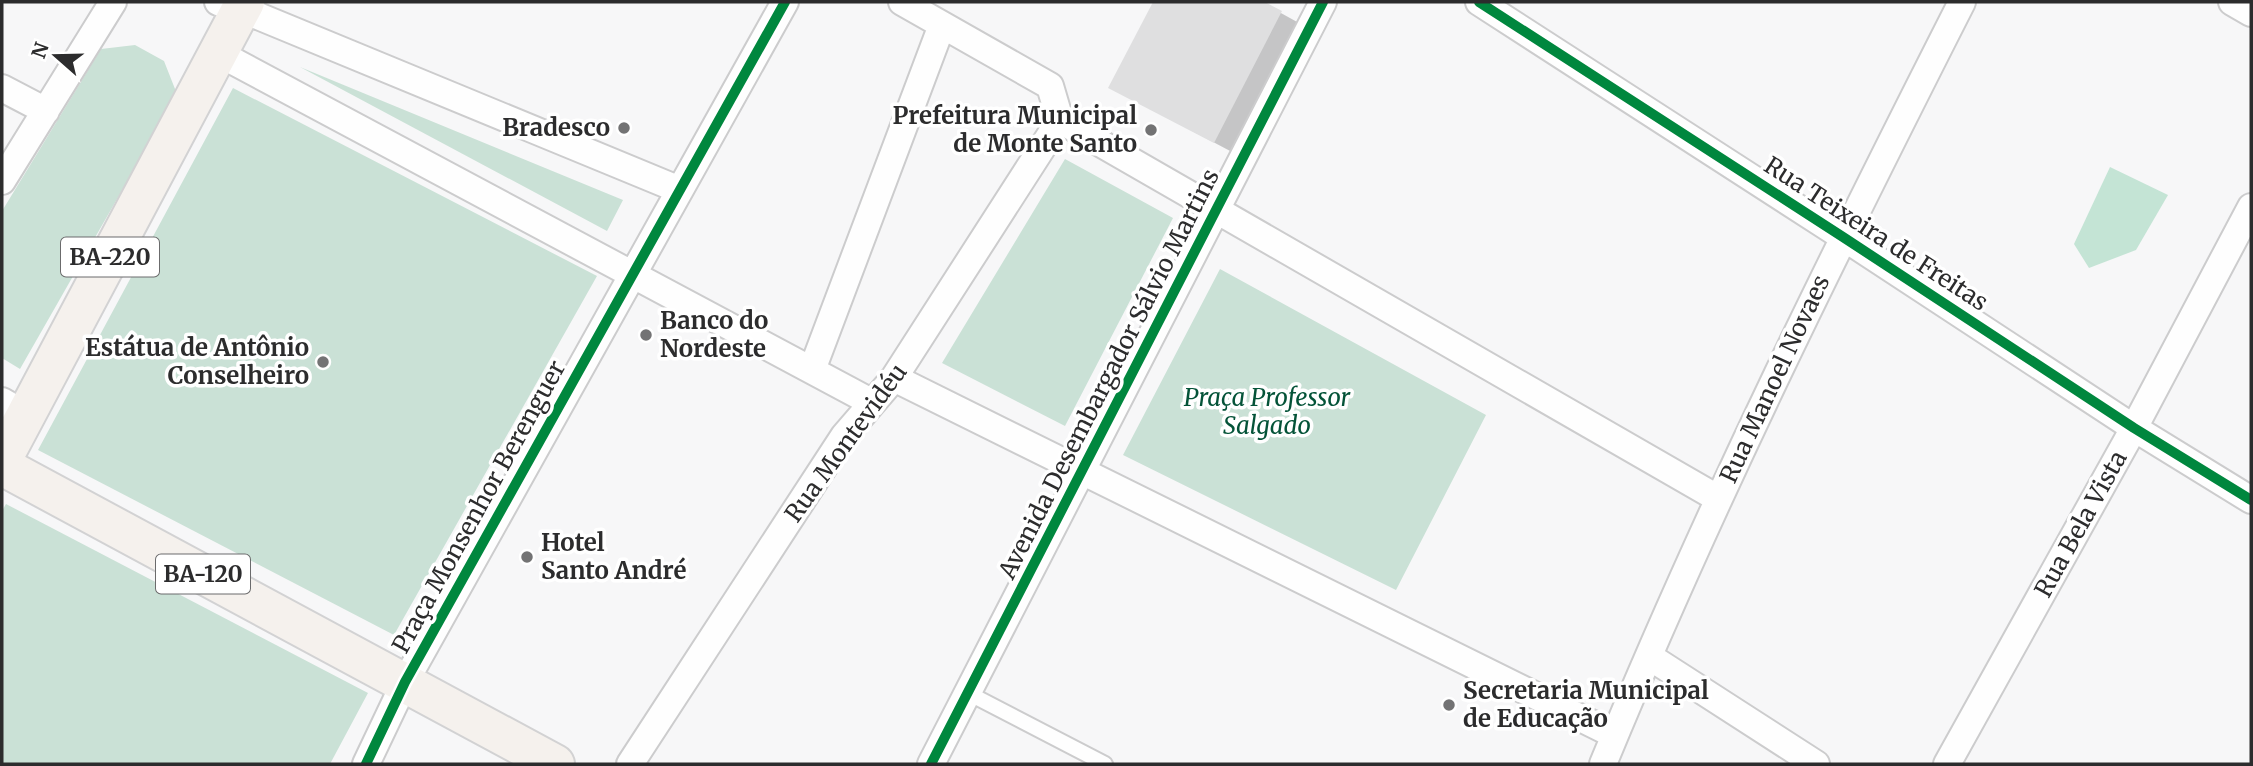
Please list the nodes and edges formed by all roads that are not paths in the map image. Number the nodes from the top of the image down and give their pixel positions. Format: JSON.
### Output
{"nodes":[{"id":1,"x":113,"y":2,"type":"edge"},
{"id":2,"x":785,"y":2,"type":"edge"},
{"id":3,"x":902,"y":2,"type":"edge"},
{"id":4,"x":1323,"y":2,"type":"edge"},
{"id":5,"x":1479,"y":2,"type":"edge"},
{"id":6,"x":1962,"y":2,"type":"edge"},
{"id":7,"x":2232,"y":2,"type":"edge"},
{"id":8,"x":234,"y":4,"type":"edge"},
{"id":9,"x":2251,"y":13,"type":"edge"},
{"id":10,"x":943,"y":25,"type":"junction"},
{"id":11,"x":218,"y":53,"type":"junction"},
{"id":12,"x":2,"y":88,"type":"edge"},
{"id":13,"x":46,"y":111,"type":"junction"},
{"id":14,"x":1060,"y":120,"type":"junction"},
{"id":15,"x":2,"y":181,"type":"edge"},
{"id":16,"x":680,"y":190,"type":"junction"},
{"id":17,"x":2251,"y":207,"type":"edge"},
{"id":18,"x":1217,"y":210,"type":"junction"},
{"id":19,"x":1843,"y":237,"type":"junction"},
{"id":20,"x":633,"y":273,"type":"junction"},
{"id":21,"x":812,"y":370,"type":"junction"},
{"id":22,"x":894,"y":378,"type":"junction"},
{"id":23,"x":871,"y":402,"type":"junction"},
{"id":24,"x":14,"y":408,"type":"edge"},
{"id":25,"x":2134,"y":428,"type":"junction"},
{"id":26,"x":2,"y":460,"type":"edge"},
{"id":27,"x":2,"y":466,"type":"edge"},
{"id":28,"x":1081,"y":470,"type":"junction"},
{"id":29,"x":1718,"y":499,"type":"junction"},
{"id":30,"x":2251,"y":500,"type":"edge"},
{"id":31,"x":1650,"y":657,"type":"junction"},
{"id":32,"x":405,"y":682,"type":"junction"},
{"id":33,"x":968,"y":693,"type":"junction"},
{"id":34,"x":1615,"y":735,"type":"junction"},
{"id":35,"x":366,"y":764,"type":"edge"},
{"id":36,"x":555,"y":764,"type":"edge"},
{"id":37,"x":630,"y":764,"type":"edge"},
{"id":38,"x":931,"y":764,"type":"edge"},
{"id":39,"x":1105,"y":764,"type":"edge"},
{"id":40,"x":1603,"y":764,"type":"edge"},
{"id":41,"x":1816,"y":764,"type":"edge"},
{"id":42,"x":1947,"y":764,"type":"edge"}],
"edges":[{"from":1,"to":13,"type":"street"},
{"from":2,"to":16,"type":"street","name":"Praça Monsenhor Berenguer"},
{"from":3,"to":10,"type":"street"},
{"from":4,"to":18,"type":"street","name":"Avenida Desembargador Sálvio Martins"},
{"from":5,"to":19,"type":"street","name":"Rua Teixeira de Freitas"},
{"from":6,"to":19,"type":"street","name":"Rua Manoel Novaes"},
{"from":7,"to":9,"type":"street"},
{"from":8,"to":11,"type":"main road","number":"BA-220"},
{"from":8,"to":16,"type":"street"},
{"from":10,"to":14,"type":"street"},
{"from":10,"to":21,"type":"street"},
{"from":11,"to":20,"type":"street"},
{"from":11,"to":24,"type":"main road","number":"BA-220"},
{"from":12,"to":13,"type":"street"},
{"from":13,"to":15,"type":"street"},
{"from":14,"to":18,"type":"street"},
{"from":14,"to":22,"type":"street","name":"Rua Montevidéu"},
{"from":16,"to":20,"type":"street","name":"Praça Monsenhor Berenguer"},
{"from":17,"to":25,"type":"street","name":"Rua Bela Vista"},
{"from":18,"to":28,"type":"street","name":"Avenida Desembargador Sálvio Martins"},
{"from":18,"to":29,"type":"street"},
{"from":19,"to":25,"type":"street","name":"Rua Teixeira de Freitas"},
{"from":19,"to":29,"type":"street","name":"Rua Manoel Novaes"},
{"from":20,"to":21,"type":"street"},
{"from":20,"to":32,"type":"street","name":"Praça Monsenhor Berenguer"},
{"from":21,"to":23,"type":"street"},
{"from":22,"to":23,"type":"street","name":"Rua Montevidéu"},
{"from":22,"to":28,"type":"street"},
{"from":23,"to":37,"type":"street","name":"Rua Montevidéu"},
{"from":24,"to":26,"type":"main road","number":"BA-220"},
{"from":25,"to":30,"type":"street","name":"Rua Teixeira de Freitas"},
{"from":25,"to":42,"type":"street","name":"Rua Bela Vista"},
{"from":27,"to":32,"type":"main road","name":"Praça Monsenhor Berenguer","number":"BA-120"},
{"from":28,"to":33,"type":"street","name":"Avenida Desembargador Sálvio Martins"},
{"from":28,"to":34,"type":"street"},
{"from":29,"to":31,"type":"street","name":"Rua Manoel Novaes"},
{"from":31,"to":34,"type":"street","name":"Rua Manoel Novaes"},
{"from":31,"to":41,"type":"street"},
{"from":32,"to":35,"type":"street","name":"Praça Monsenhor Berenguer"},
{"from":32,"to":36,"type":"main road","number":"BA-120"},
{"from":33,"to":38,"type":"street","name":"Avenida Desembargador Sálvio Martins"},
{"from":33,"to":39,"type":"lane"},
{"from":34,"to":40,"type":"street","name":"Rua Manoel Novaes"}]}
